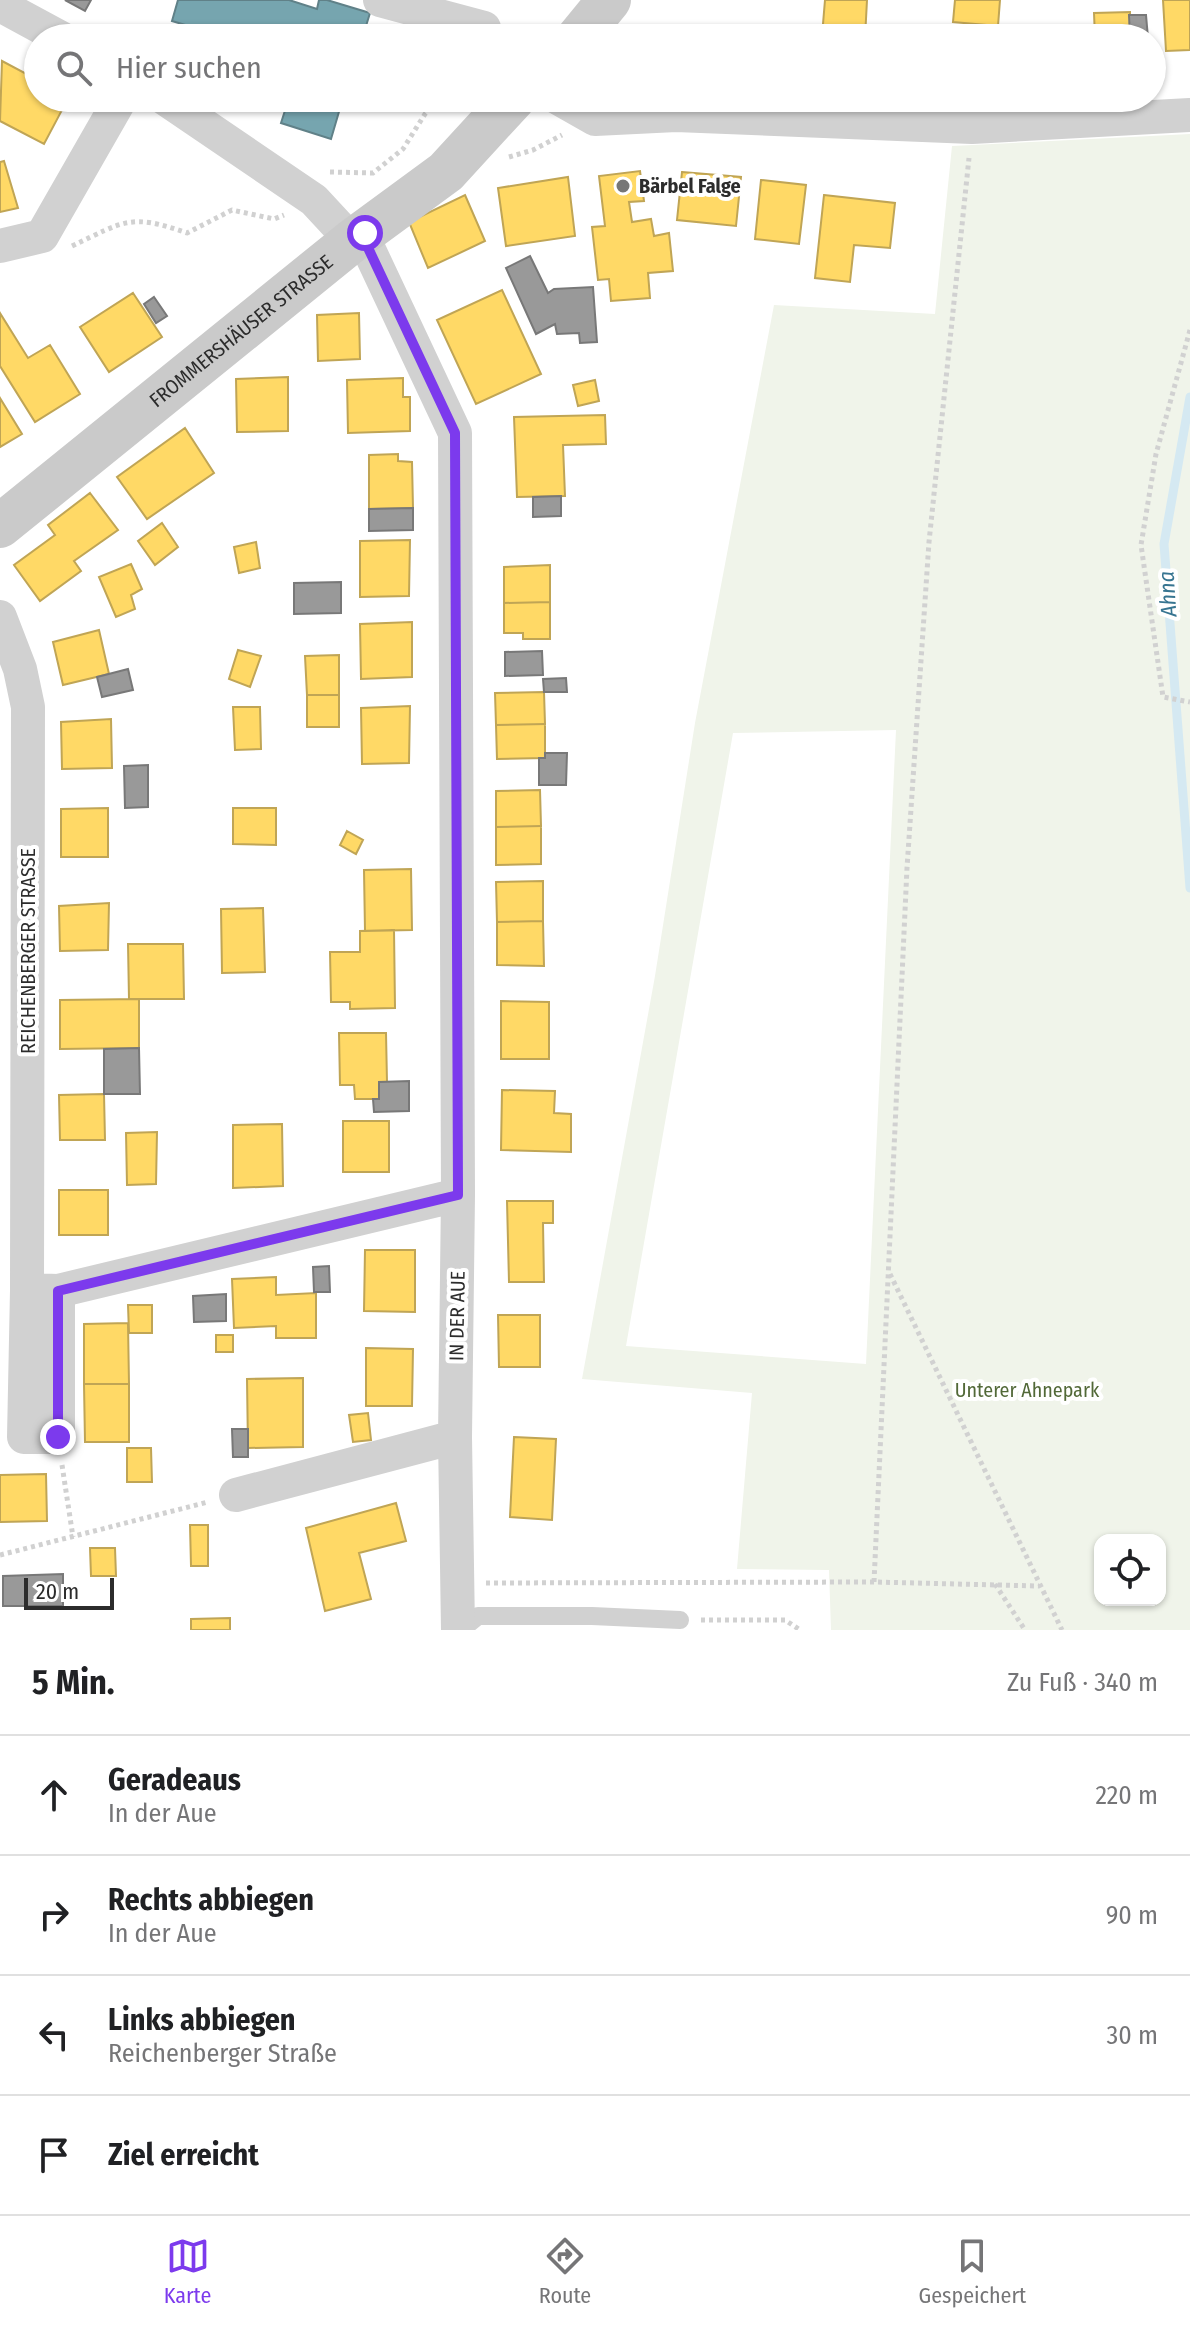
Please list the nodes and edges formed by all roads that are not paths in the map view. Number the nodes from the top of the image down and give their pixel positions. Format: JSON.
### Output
{"nodes":[{"id":1,"x":380,"y":0,"type":"edge"},
{"id":2,"x":609,"y":0,"type":"edge"},
{"id":3,"x":0,"y":5,"type":"edge"},
{"id":4,"x":35,"y":24,"type":"edge"},
{"id":5,"x":469,"y":24,"type":"edge"},
{"id":6,"x":591,"y":24,"type":"edge"},
{"id":7,"x":113,"y":112,"type":"edge"},
{"id":8,"x":185,"y":112,"type":"edge"},
{"id":9,"x":501,"y":112,"type":"edge"},
{"id":10,"x":583,"y":112,"type":"edge"},
{"id":11,"x":635,"y":112,"type":"edge"},
{"id":12,"x":740,"y":112,"type":"edge"},
{"id":13,"x":1190,"y":115,"type":"edge"},
{"id":14,"x":357,"y":238,"type":"junction"},
{"id":15,"x":0,"y":246,"type":"edge"},
{"id":16,"x":0,"y":526,"type":"edge"},
{"id":17,"x":0,"y":617,"type":"edge"},
{"id":18,"x":458,"y":1195,"type":"junction"},
{"id":19,"x":43,"y":1291,"type":"junction"},
{"id":20,"x":58,"y":1437,"type":"road end"},
{"id":21,"x":455,"y":1437,"type":"junction"},
{"id":22,"x":236,"y":1495,"type":"road end"},
{"id":23,"x":680,"y":1620,"type":"road end"},
{"id":24,"x":460,"y":1630,"type":"edge"}],
"edges":[{"from":1,"to":5,"type":"street"},
{"from":2,"to":6,"type":"main road"},
{"from":3,"to":4,"type":"street"},
{"from":7,"to":15,"type":"street"},
{"from":8,"to":14,"type":"street","name":"IN DER AUE"},
{"from":9,"to":14,"type":"main road","name":"FROMMERSHÄUSER STRASSE"},
{"from":10,"to":11,"type":"street"},
{"from":12,"to":13,"type":"street"},
{"from":14,"to":16,"type":"main road","name":"FROMMERSHÄUSER STRASSE"},
{"from":14,"to":18,"type":"street","name":"IN DER AUE"},
{"from":17,"to":19,"type":"street","name":"REICHENBERGER STRASSE"},
{"from":18,"to":19,"type":"street"},
{"from":18,"to":21,"type":"street","name":"IN DER AUE"},
{"from":19,"to":20,"type":"street","name":"REICHENBERGER STRASSE"},
{"from":21,"to":22,"type":"street"},
{"from":21,"to":24,"type":"street","name":"IN DER AUE"},
{"from":23,"to":24,"type":"lane","name":"IN DER AUE"}]}
